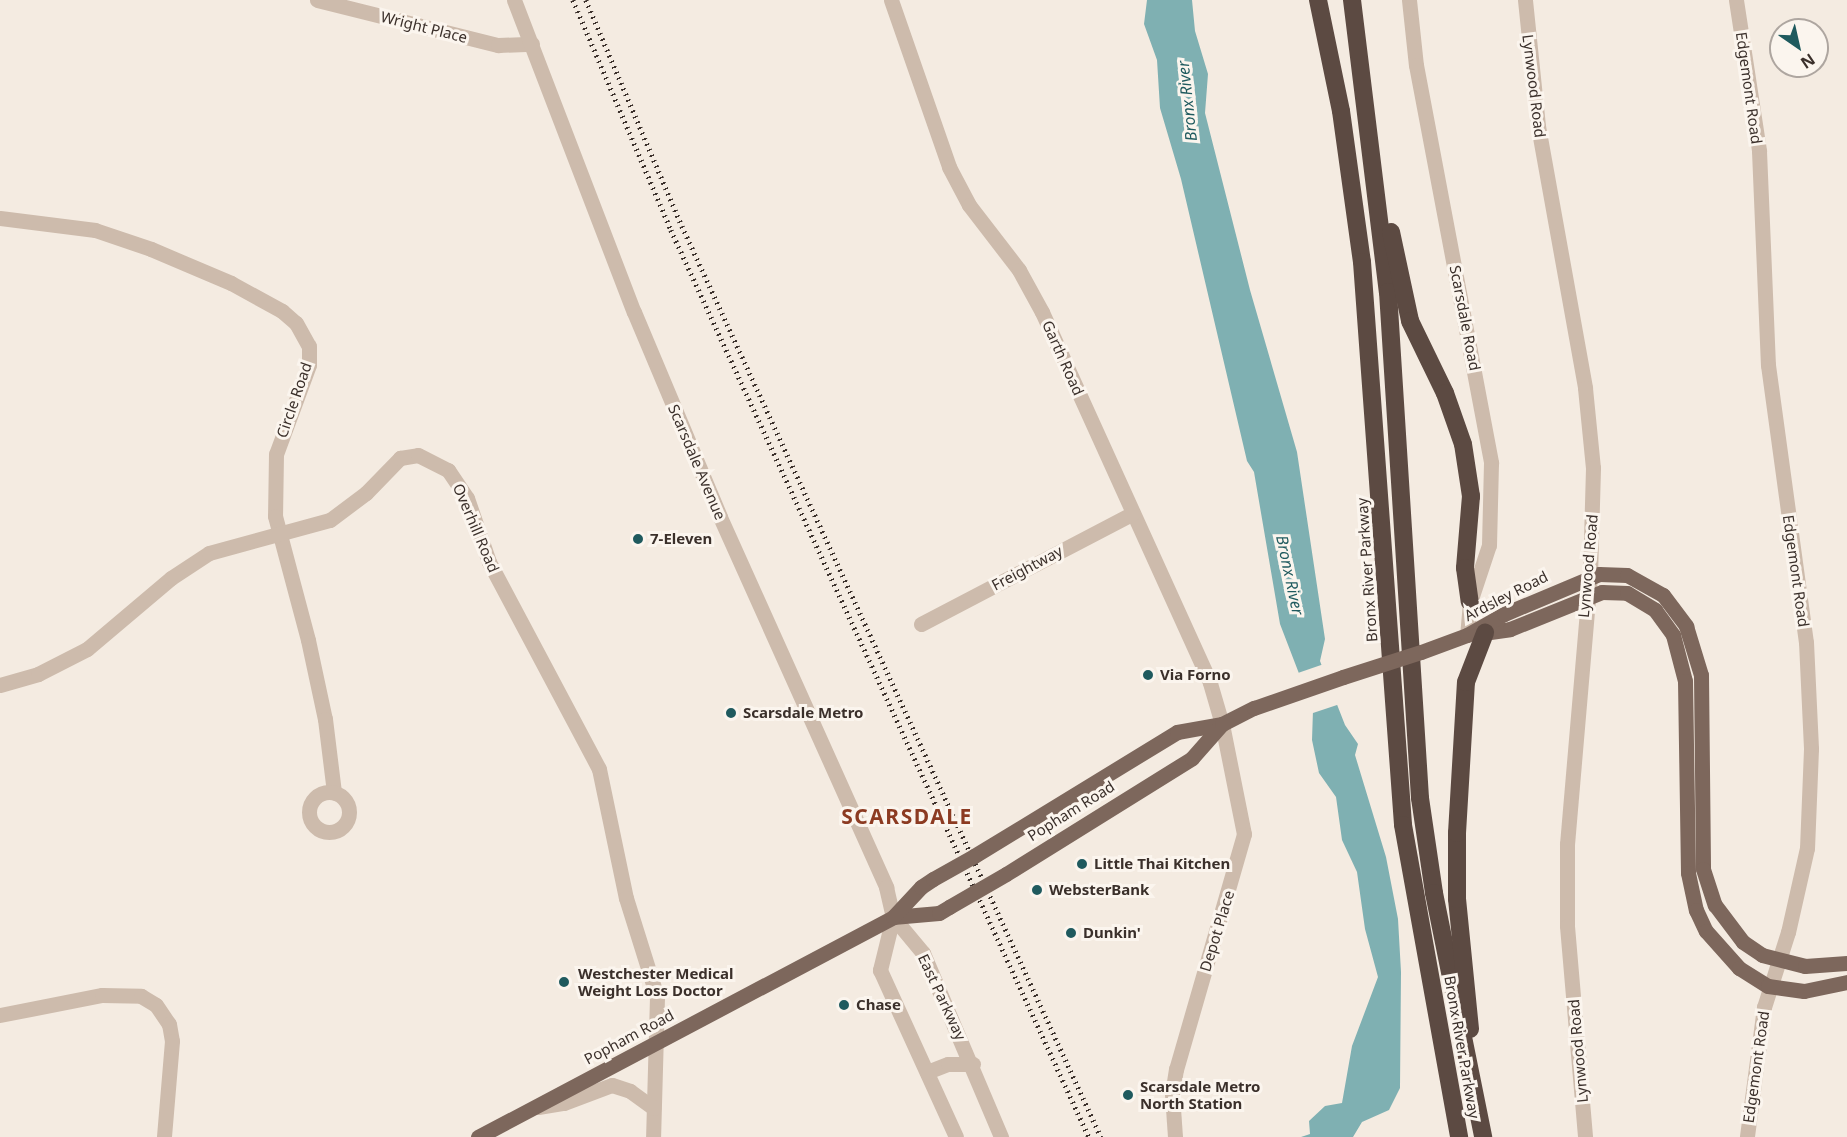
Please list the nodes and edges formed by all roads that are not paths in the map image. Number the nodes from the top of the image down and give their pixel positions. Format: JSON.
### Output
{"nodes":[{"id":1,"x":317,"y":0,"type":"edge"},
{"id":2,"x":514,"y":0,"type":"edge"},
{"id":3,"x":891,"y":0,"type":"edge"},
{"id":4,"x":1318,"y":0,"type":"edge"},
{"id":5,"x":1352,"y":0,"type":"edge"},
{"id":6,"x":1409,"y":0,"type":"edge"},
{"id":7,"x":1525,"y":0,"type":"edge"},
{"id":8,"x":1736,"y":0,"type":"edge"},
{"id":9,"x":532,"y":44,"type":"junction"},
{"id":10,"x":1369,"y":142,"type":"junction"},
{"id":11,"x":0,"y":218,"type":"edge"},
{"id":12,"x":1133,"y":513,"type":"junction"},
{"id":13,"x":281,"y":533,"type":"junction"},
{"id":14,"x":1590,"y":576,"type":"junction"},
{"id":15,"x":1587,"y":596,"type":"junction"},
{"id":16,"x":1470,"y":602,"type":"junction"},
{"id":17,"x":921,"y":624,"type":"dead end"},
{"id":18,"x":1476,"y":634,"type":"junction"},
{"id":19,"x":0,"y":685,"type":"edge"},
{"id":20,"x":1222,"y":724,"type":"junction"},
{"id":21,"x":334,"y":792,"type":"dead end"},
{"id":22,"x":892,"y":917,"type":"junction"},
{"id":23,"x":1778,"y":961,"type":"junction"},
{"id":24,"x":1847,"y":963,"type":"edge"},
{"id":25,"x":1847,"y":982,"type":"edge"},
{"id":26,"x":1768,"y":986,"type":"junction"},
{"id":27,"x":0,"y":1015,"type":"edge"},
{"id":28,"x":656,"y":1042,"type":"junction"},
{"id":29,"x":973,"y":1064,"type":"junction"},
{"id":30,"x":927,"y":1072,"type":"junction"},
{"id":31,"x":1471,"y":1076,"type":"junction"},
{"id":32,"x":536,"y":1107,"type":"junction"},
{"id":33,"x":653,"y":1108,"type":"junction"},
{"id":34,"x":164,"y":1137,"type":"edge"},
{"id":35,"x":478,"y":1137,"type":"edge"},
{"id":36,"x":653,"y":1137,"type":"edge"},
{"id":37,"x":956,"y":1137,"type":"edge"},
{"id":38,"x":1001,"y":1137,"type":"edge"},
{"id":39,"x":1175,"y":1137,"type":"edge"},
{"id":40,"x":1459,"y":1137,"type":"edge"},
{"id":41,"x":1483,"y":1137,"type":"edge"},
{"id":42,"x":1585,"y":1137,"type":"edge"},
{"id":43,"x":1747,"y":1137,"type":"edge"}],
"edges":[{"from":1,"to":9,"type":"street","name":"Wright Place"},
{"from":2,"to":9,"type":"street","name":"Scarsdale Avenue"},
{"from":3,"to":12,"type":"street","name":"Garth Road"},
{"from":4,"to":40,"type":"highway","name":"Bronx River Parkway"},
{"from":5,"to":10,"type":"highway","name":"Bronx River Parkway"},
{"from":6,"to":16,"type":"street","name":"Scarsdale Road"},
{"from":7,"to":14,"type":"street","name":"Lynwood Road"},
{"from":8,"to":23,"type":"street","name":"Edgemont Road"},
{"from":9,"to":22,"type":"street","name":"Scarsdale Avenue"},
{"from":10,"to":16,"type":"highway"},
{"from":10,"to":31,"type":"highway","name":"Bronx River Parkway"},
{"from":11,"to":13,"type":"street","name":"Circle Road"},
{"from":12,"to":17,"type":"street","name":"Freightway"},
{"from":12,"to":20,"type":"street","name":"Garth Road"},
{"from":13,"to":19,"type":"street","name":"Overhill Road"},
{"from":13,"to":21,"type":"street","name":"Circle Road"},
{"from":13,"to":28,"type":"street","name":"Overhill Road"},
{"from":14,"to":15,"type":"street","name":"Lynwood Road"},
{"from":14,"to":18,"type":"main road","name":"Ardsley Road"},
{"from":14,"to":23,"type":"main road","name":"Ardsley Road"},
{"from":15,"to":18,"type":"main road","name":"Ardsley Road"},
{"from":15,"to":26,"type":"main road","name":"Ardsley Road"},
{"from":15,"to":42,"type":"street","name":"Lynwood Road"},
{"from":16,"to":18,"type":"street","name":"Scarsdale Road"},
{"from":18,"to":20,"type":"main road","name":"Popham Road","bridge":true},
{"from":18,"to":31,"type":"highway"},
{"from":20,"to":22,"type":"main road","name":"Popham Road","bridge":true},
{"from":20,"to":22,"type":"main road","name":"Popham Road","bridge":true},
{"from":20,"to":39,"type":"street","name":"Depot Place"},
{"from":22,"to":28,"type":"main road","name":"Popham Road"},
{"from":22,"to":29,"type":"street","name":"East Parkway"},
{"from":22,"to":30,"type":"street"},
{"from":23,"to":24,"type":"main road","name":"Ardsley Road"},
{"from":23,"to":26,"type":"street","name":"Edgemont Road"},
{"from":25,"to":26,"type":"main road","name":"Ardsley Road"},
{"from":26,"to":43,"type":"street","name":"Edgemont Road"},
{"from":27,"to":34,"type":"street"},
{"from":28,"to":32,"type":"main road","name":"Popham Road"},
{"from":28,"to":33,"type":"street","name":"Overhill Road"},
{"from":29,"to":30,"type":"street"},
{"from":29,"to":38,"type":"street","name":"East Parkway"},
{"from":30,"to":37,"type":"street"},
{"from":31,"to":41,"type":"highway","name":"Bronx River Parkway"},
{"from":32,"to":33,"type":"street"},
{"from":32,"to":35,"type":"main road","name":"Popham Road"},
{"from":33,"to":36,"type":"street","name":"Overhill Road"}]}
